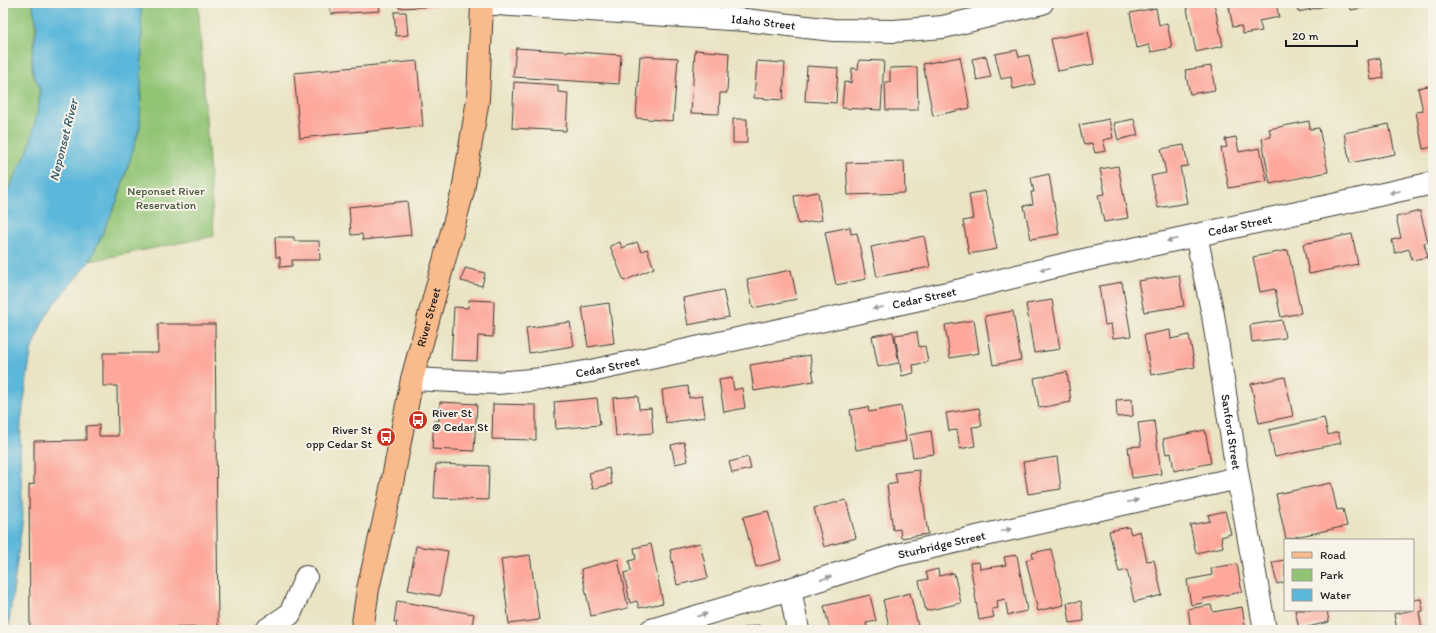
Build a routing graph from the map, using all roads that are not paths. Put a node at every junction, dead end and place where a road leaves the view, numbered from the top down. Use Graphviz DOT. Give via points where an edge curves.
graph roads {
  1 [pos="482,3"];
  2 [pos="1042,3"];
  3 [pos="1433,183"];
  4 [pos="1196,235"];
  5 [pos="412,378"];
  6 [pos="1238,478"];
  7 [pos="306,577"];
  8 [pos="790,589"];
  9 [pos="266,630"];
  10 [pos="362,630"];
  11 [pos="651,630"];
  12 [pos="798,630"];
  13 [pos="1265,630"];
  1 -- 2 [label="street, Idaho Street" via="745,20 833,30 894,31 943,27"];
  1 -- 5 [label="main road, River Street" via="478,99 462,191"];
  3 -- 4 [label="street, Cedar Street, one-way"];
  4 -- 5 [label="street, Cedar Street, one-way" via="591,371 497,383"];
  4 -- 6 [label="street, Sanford Street" via="1213,315"];
  5 -- 10 [label="main road, River Street" via="389,499 368,589"];
  8 -- 6 [label="street, Sturbridge Street, one-way" via="896,555"];
  6 -- 13 [label="street, Sanford Street"];
  7 -- 9 [label="street" via="290,614"];
  11 -- 8 [label="street, Sturbridge Street, one-way"];
  8 -- 12 [label="street"];
}
